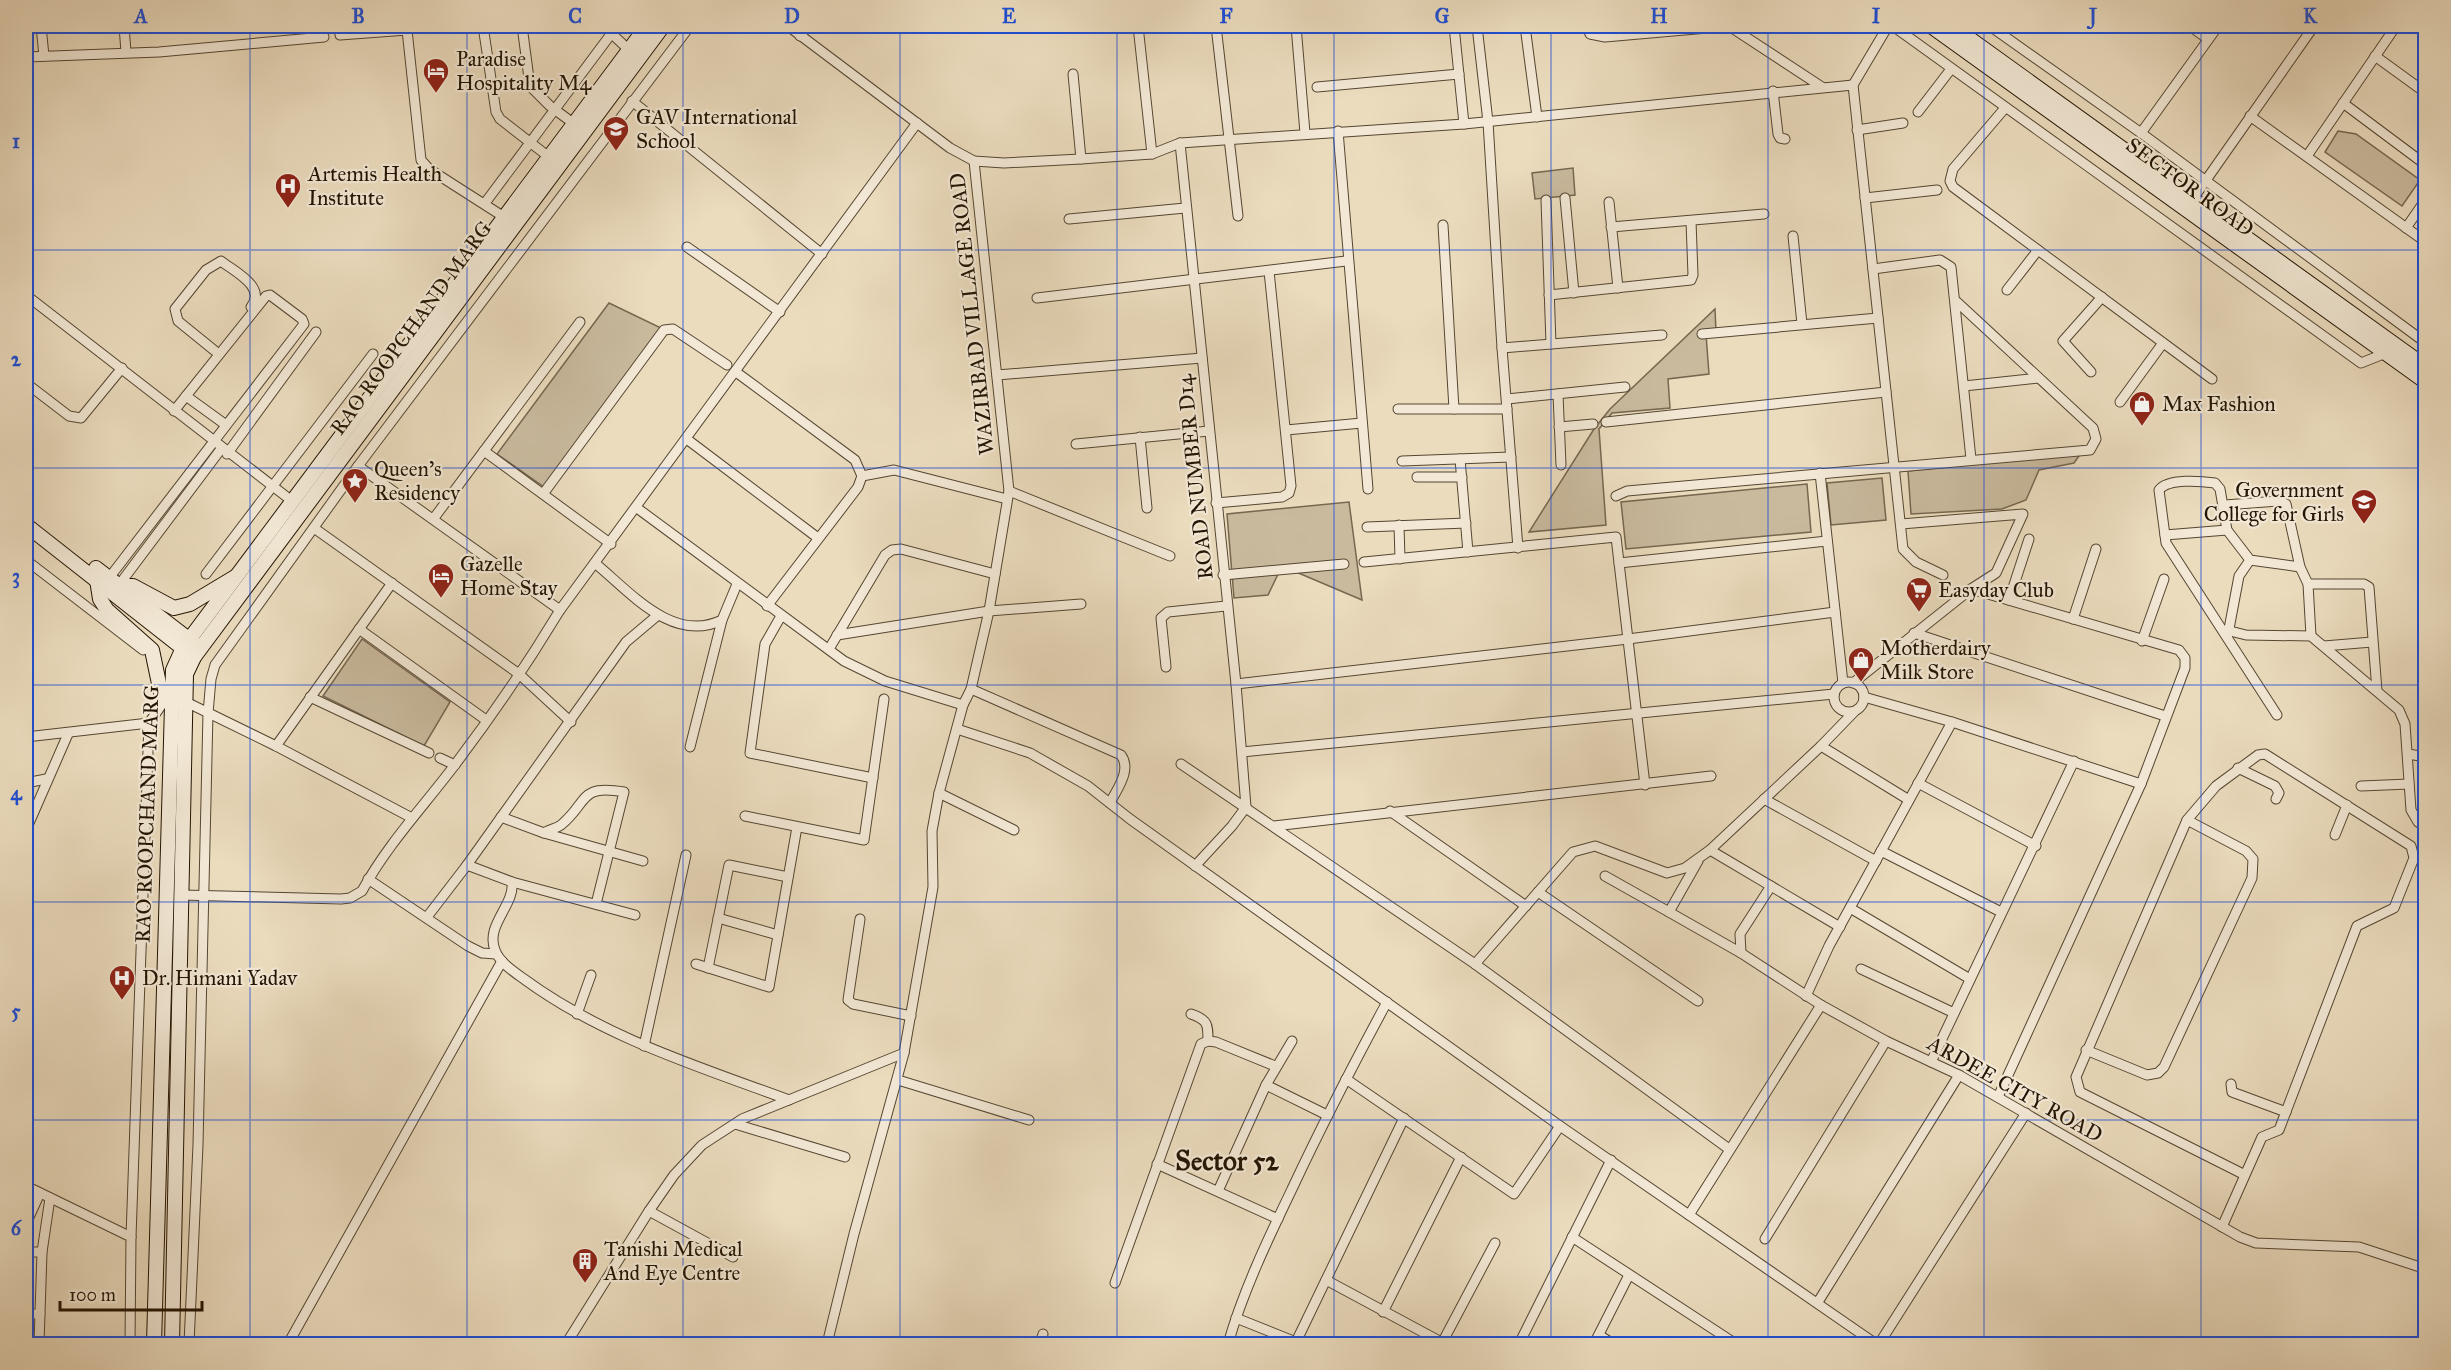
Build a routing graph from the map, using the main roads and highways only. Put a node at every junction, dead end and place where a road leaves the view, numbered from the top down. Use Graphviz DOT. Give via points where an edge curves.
graph roads {
  1 [pos="647,26"];
  2 [pos="663,26"];
  3 [pos="1931,26"];
  4 [pos="1952,26"];
  5 [pos="579,127"];
  6 [pos="2189,204"];
  7 [pos="2426,366"];
  8 [pos="2426,382"];
  9 [pos="346,440"];
  10 [pos="26,513"];
  11 [pos="26,525"];
  12 [pos="238,575"];
  13 [pos="108,581"];
  14 [pos="192,648"];
  15 [pos="167,701"];
  16 [pos="186,702"];
  17 [pos="154,1344"];
  18 [pos="172,1344"];
  1 -- 5 [label="main road, RAO ROOPCHAND MARG"];
  2 -- 5 [label="main road, RAO ROOPCHAND MARG"];
  3 -- 6 [label="main road, SECTOR ROAD"];
  4 -- 6 [label="main road, SECTOR ROAD"];
  5 -- 9 [label="main road, RAO ROOPCHAND MARG"];
  5 -- 9 [label="main road, RAO ROOPCHAND MARG" via="549,157 504,217"];
  6 -- 7 [label="main road, SECTOR ROAD"];
  6 -- 8 [label="main road, SECTOR ROAD"];
  9 -- 12 [label="main road, RAO ROOPCHAND MARG" via="292,501"];
  9 -- 14 [label="main road, RAO ROOPCHAND MARG"];
  10 -- 13 [label="main road"];
  11 -- 13 [label="main road"];
  12 -- 13 [label="main road" via="190,604 174,608 133,586"];
  12 -- 14 [label="main road, RAO ROOPCHAND MARG"];
  13 -- 14 [label="main road"];
  13 -- 14 [label="main road"];
  13 -- 15 [label="main road" via="99,608 148,645 156,661 161,694"];
  14 -- 15 [label="main road, RAO ROOPCHAND MARG" via="173,670"];
  14 -- 16 [label="main road, RAO ROOPCHAND MARG" via="186,674"];
  15 -- 16 [label="main road"];
  15 -- 17 [label="main road, RAO ROOPCHAND MARG"];
  16 -- 18 [label="main road, RAO ROOPCHAND MARG"];
}
